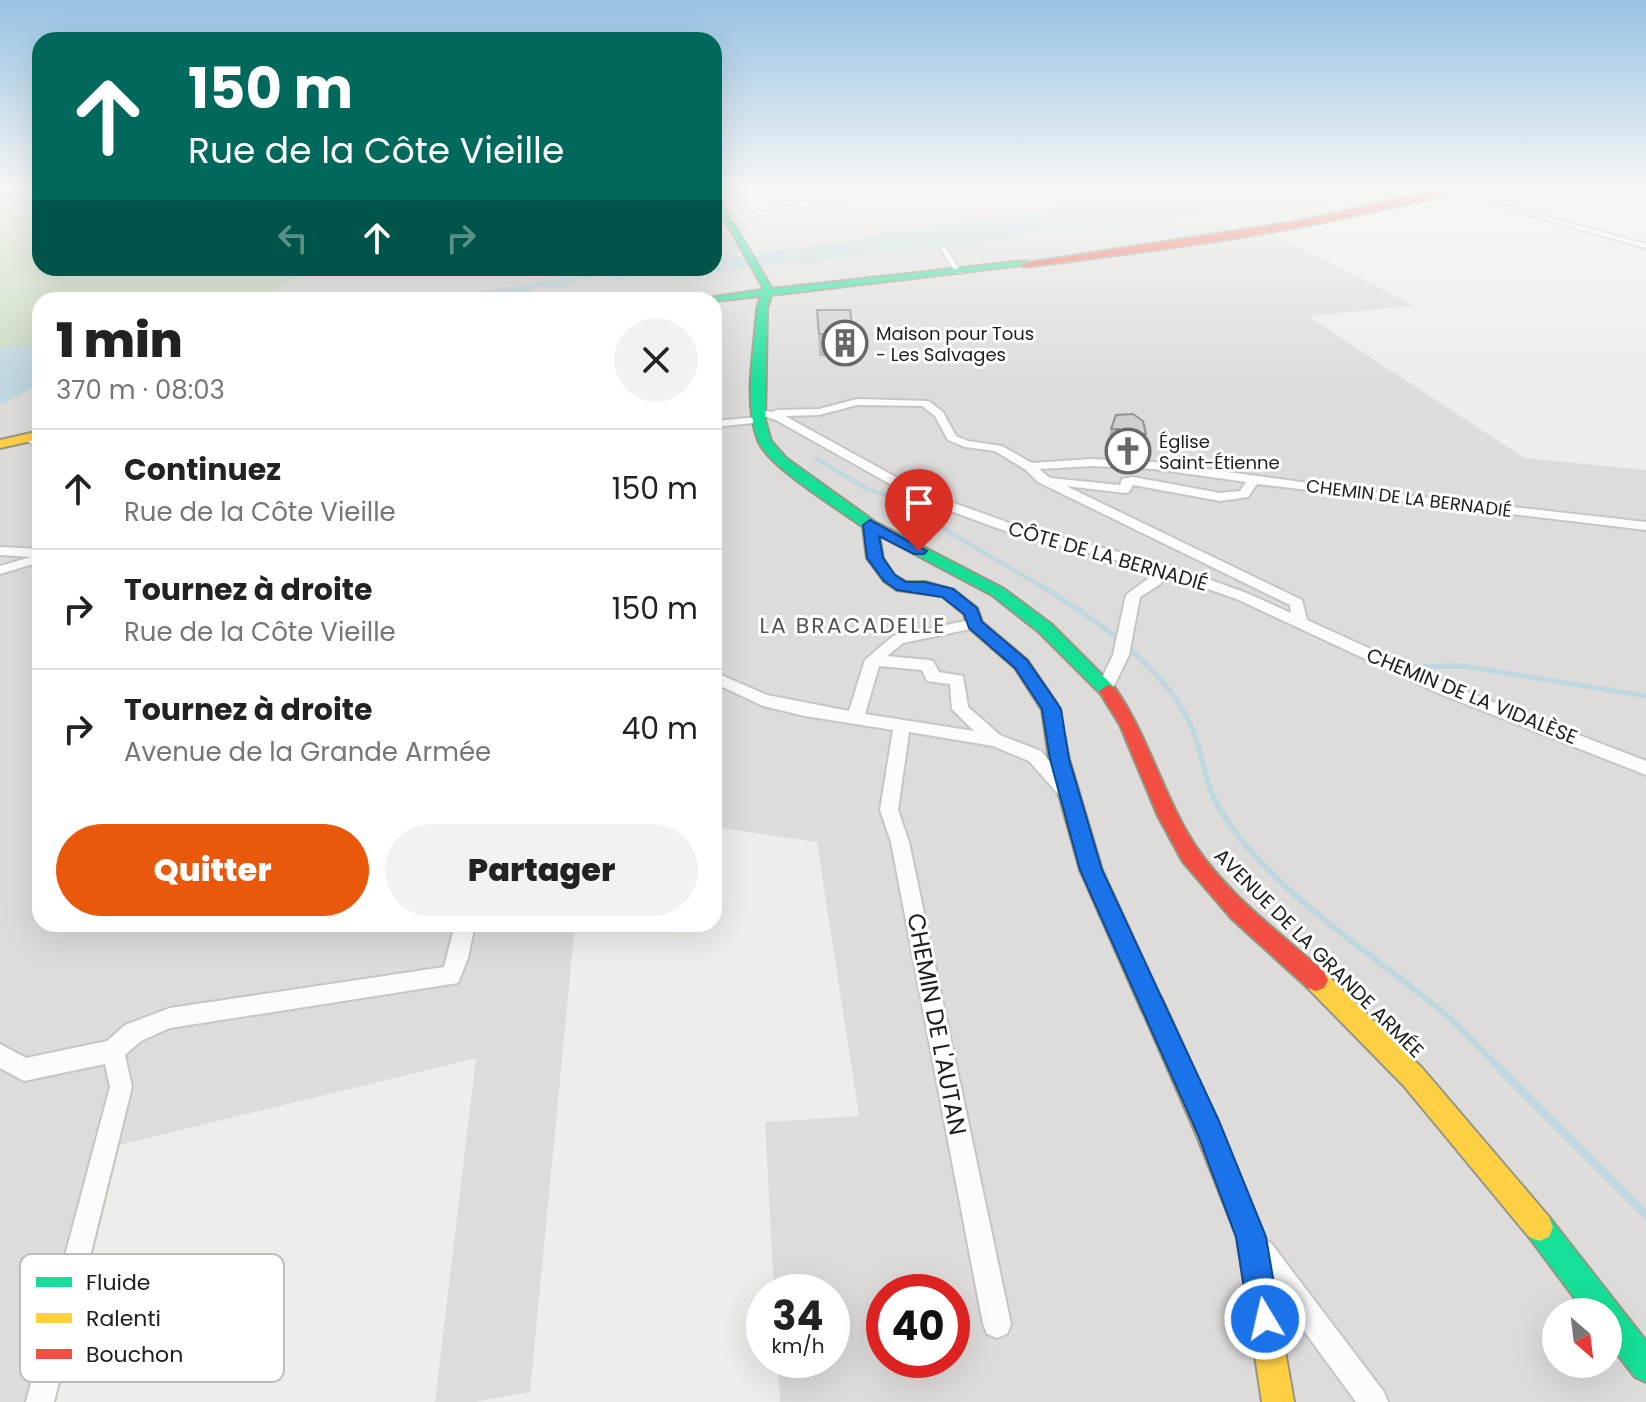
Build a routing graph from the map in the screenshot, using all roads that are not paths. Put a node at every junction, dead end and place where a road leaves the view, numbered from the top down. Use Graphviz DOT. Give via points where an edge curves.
graph roads {
  1 [pos="747,253"];
  2 [pos="946,253"];
  3 [pos="1094,253"];
  4 [pos="959,271"];
  5 [pos="763,284"];
  6 [pos="722,294"];
  7 [pos="765,415"];
  8 [pos="722,423"];
  9 [pos="32,440"];
  10 [pos="0,444"];
  11 [pos="1136,464"];
  12 [pos="1030,467"];
  13 [pos="1255,478"];
  14 [pos="1042,479"];
  15 [pos="1133,481"];
  16 [pos="870,525"];
  17 [pos="1646,526"];
  18 [pos="0,551"];
  19 [pos="32,554"];
  20 [pos="32,558"];
  21 [pos="1167,569"];
  22 [pos="0,570"];
  23 [pos="1300,622"];
  24 [pos="975,624"];
  25 [pos="873,660"];
  26 [pos="722,681"];
  27 [pos="1105,688"];
  28 [pos="855,718"];
  29 [pos="902,725"];
  30 [pos="995,740"];
  31 [pos="1646,768"];
  32 [pos="1070,796"];
  33 [pos="463,932"];
  34 [pos="113,1051"];
  35 [pos="0,1055"];
  36 [pos="1251,1237"];
  37 [pos="78,1254"];
  38 [pos="1594,1298"];
  39 [pos="997,1324"];
  40 [pos="1622,1335"];
  41 [pos="1646,1366"];
  42 [pos="45,1382"];
  43 [pos="40,1402"];
  44 [pos="1278,1402"];
  45 [pos="1374,1402"];
  1 -- 5 [label="main road"];
  2 -- 4 [label="street"];
  3 -- 4 [label="main road"];
  4 -- 5 [label="main road"];
  5 -- 6 [label="main road"];
  5 -- 7 [label="main road, AVENUE DE LA GRANDE ARMÉE"];
  7 -- 8 [label="street"];
  7 -- 12 [label="street, CÔTE DE LA BERNADIÉ" via="819,412 857,402 925,403 939,414 952,438 998,448"];
  7 -- 16 [label="main road, AVENUE DE LA GRANDE ARMÉE" via="765,442 781,461"];
  7 -- 21 [label="street, CÔTE DE LA BERNADIÉ" via="779,417 919,495 1013,529"];
  9 -- 10 [label="main road"];
  11 -- 12 [label="street, CHEMIN DE LA BERNADIÉ" via="1062,461"];
  11 -- 13 [label="street, CHEMIN DE LA BERNADIÉ"];
  11 -- 15 [label="street"];
  12 -- 14 [label="street, CÔTE DE LA BERNADIÉ"];
  13 -- 15 [label="street" via="1244,494 1220,497"];
  13 -- 17 [label="street, CHEMIN DE LA BERNADIÉ"];
  14 -- 15 [label="street" via="1125,489 1126,482"];
  14 -- 23 [label="street, CÔTE DE LA BERNADIÉ" via="1297,603"];
  16 -- 24 [label="main road" via="875,558 889,578 903,587 948,593 971,612"];
  16 -- 27 [label="main road, AVENUE DE LA GRANDE ARMÉE" via="998,592 1045,628"];
  18 -- 19 [label="street"];
  20 -- 22 [label="street"];
  21 -- 23 [label="street, CÔTE DE LA BERNADIÉ"];
  21 -- 27 [label="street" via="1133,595 1121,655"];
  23 -- 31 [label="street, CHEMIN DE LA VIDALÈSE" via="1446,690"];
  24 -- 25 [label="street" via="898,639"];
  24 -- 32 [label="main road" via="1021,664 1051,709"];
  25 -- 28 [label="street"];
  25 -- 30 [label="street" via="928,665 933,677 957,680 960,709"];
  26 -- 28 [label="street" via="763,700"];
  27 -- 38 [label="main road, AVENUE DE LA GRANDE ARMÉE" via="1128,718 1177,833 1205,877 1413,1077 1510,1189"];
  28 -- 29 [label="street"];
  29 -- 30 [label="street"];
  29 -- 39 [label="street, CHEMIN DE L'AUTAN" via="889,810 900,842"];
  30 -- 32 [label="street" via="1035,756"];
  32 -- 36 [label="main road" via="1091,870"];
  33 -- 34 [label="street" via="451,976 170,1018 133,1033"];
  34 -- 35 [label="street" via="24,1070"];
  34 -- 37 [label="street" via="121,1087"];
  36 -- 44 [label="main road"];
  36 -- 45 [label="street"];
  40 -- 41 [label="main road, AVENUE DE LA GRANDE ARMÉE"];
  42 -- 43 [label="street"];
}
